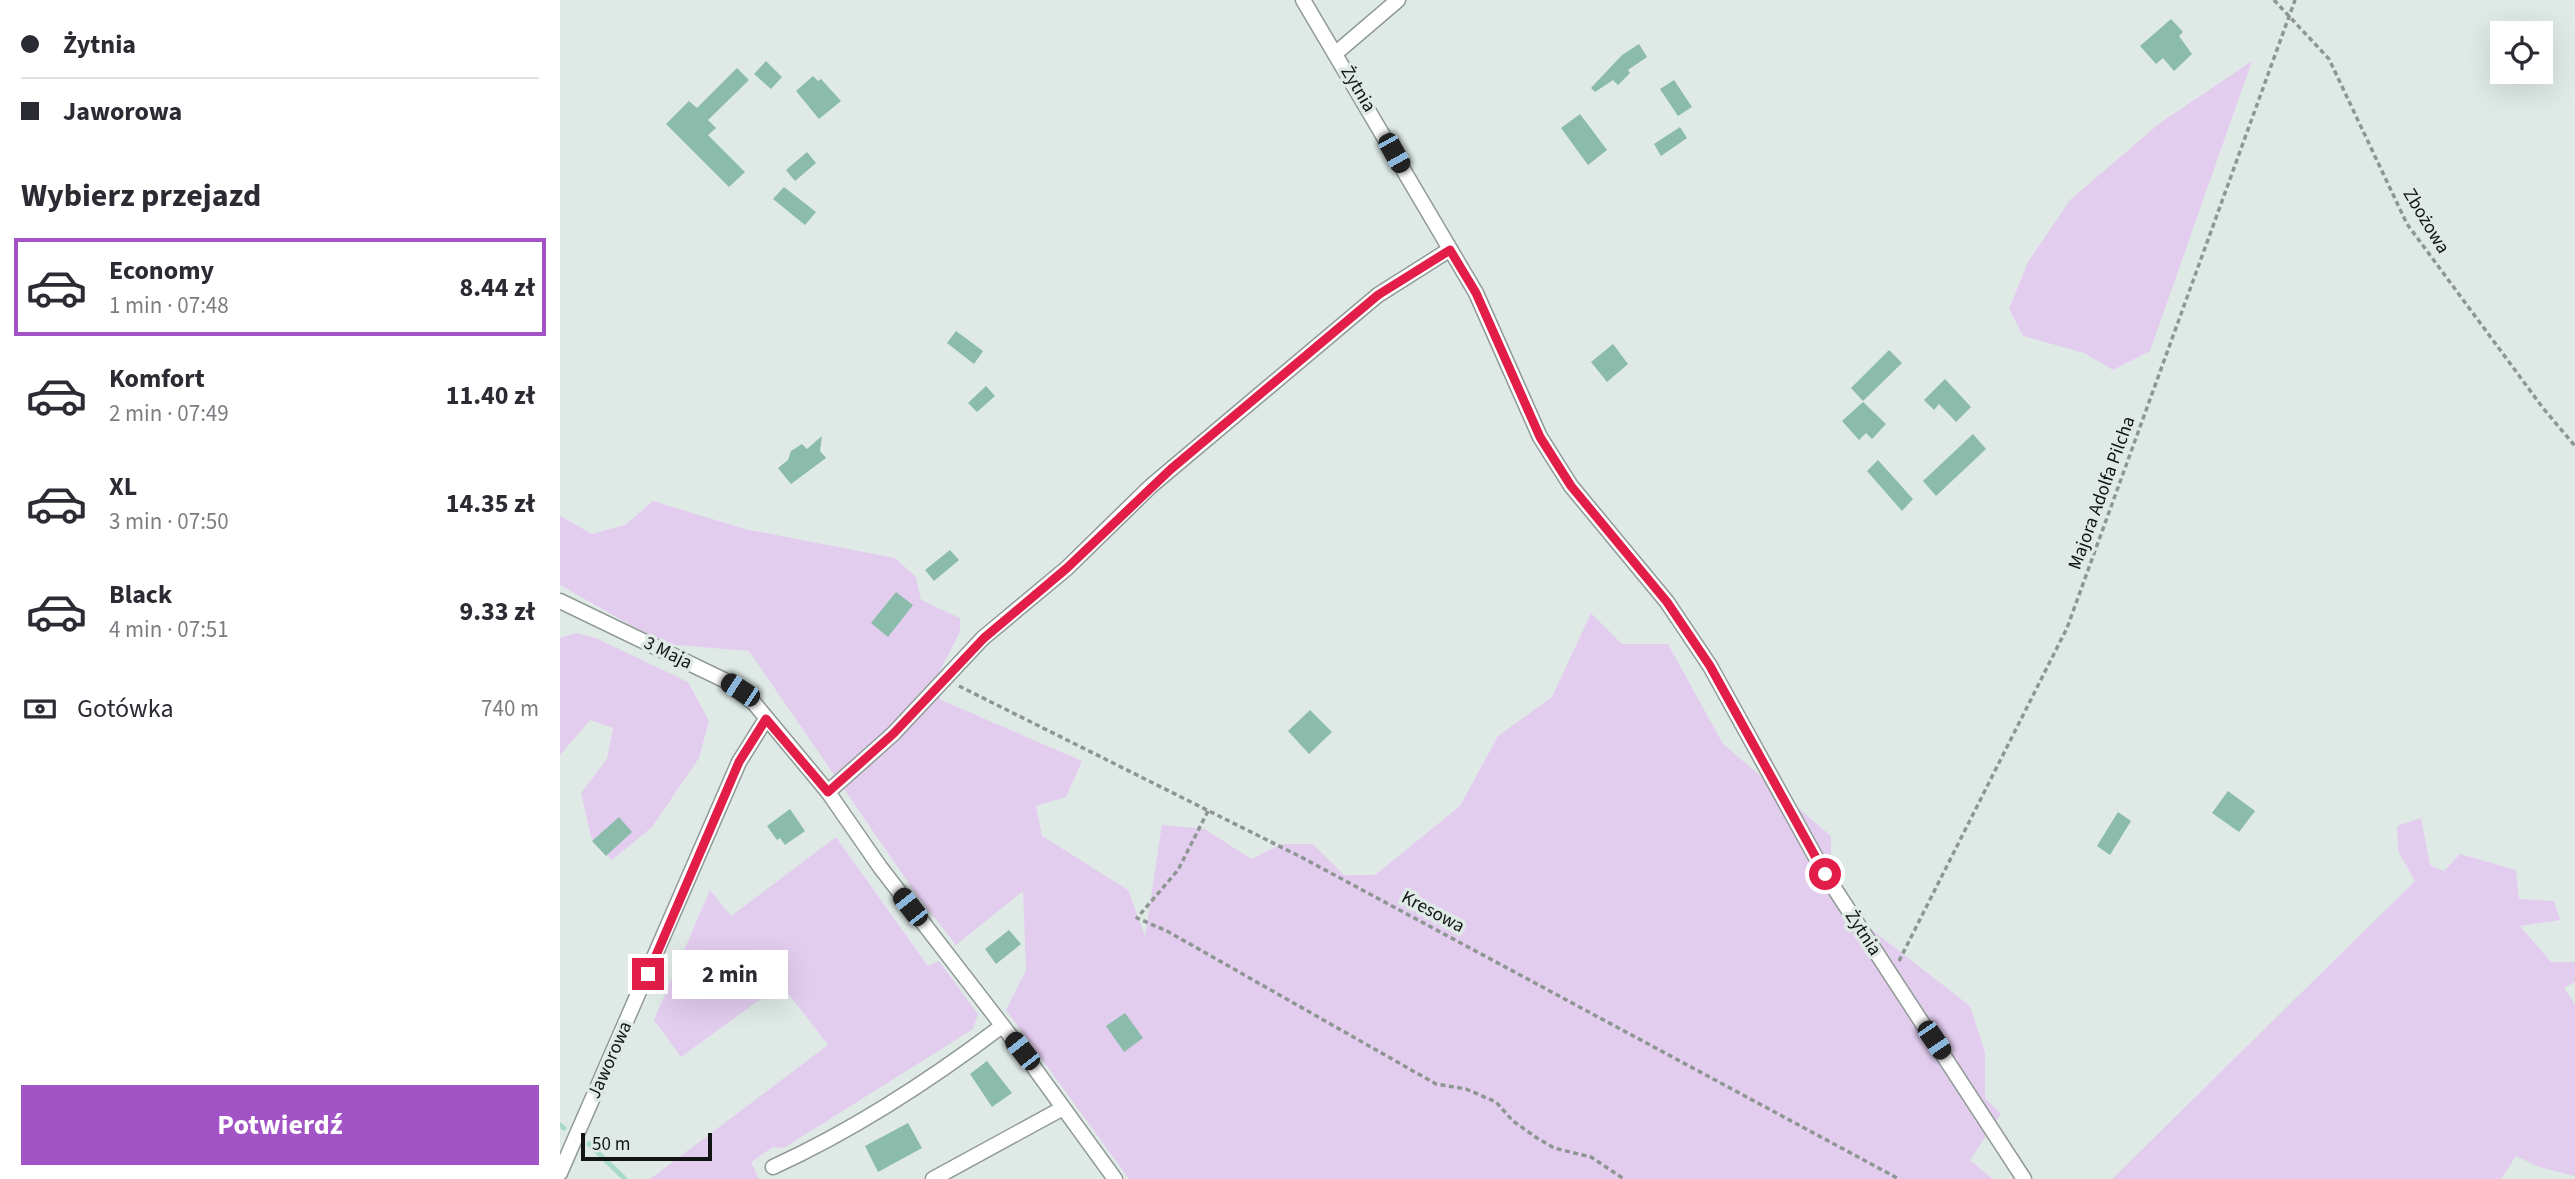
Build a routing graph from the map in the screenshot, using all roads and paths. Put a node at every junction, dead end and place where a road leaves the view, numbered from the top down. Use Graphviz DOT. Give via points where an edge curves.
graph roads {
  1 [pos="1303,0"];
  2 [pos="1398,0"];
  3 [pos="2274,0"];
  4 [pos="2295,0"];
  5 [pos="2291,16"];
  6 [pos="1336,53"];
  7 [pos="1450,250"];
  8 [pos="2575,446"];
  9 [pos="560,601"];
  10 [pos="948,679"];
  11 [pos="766,719"];
  12 [pos="828,792"];
  13 [pos="1208,811"];
  14 [pos="1891,976"];
  15 [pos="1002,1026"];
  16 [pos="1063,1108"];
  17 [pos="773,1167"];
  18 [pos="560,1173"];
  19 [pos="1890,1174"];
  20 [pos="933,1179"];
  21 [pos="1115,1179"];
  22 [pos="1623,1179"];
  23 [pos="1887,1179"];
  24 [pos="1899,1179"];
  25 [pos="2024,1179"];
  1 -- 6 [label="street, Żytnia"];
  2 -- 6 [label="street"];
  3 -- 5 [label="path, Zbożowa"];
  4 -- 5 [label="path, Majora Adolfa Pilcha"];
  5 -- 8 [label="path, Zbożowa" via="2329,59 2407,224"];
  5 -- 14 [label="path, Majora Adolfa Pilcha" via="2067,628"];
  6 -- 7 [label="street, Żytnia"];
  7 -- 10 [label="street" via="1378,295 1250,401 984,638"];
  7 -- 14 [label="street, Żytnia" via="1476,293 1540,437 1571,486 1667,602 1710,666 1825,874"];
  9 -- 11 [label="street, 3 Maja" via="724,680 740,690"];
  10 -- 12 [label="street"];
  10 -- 13 [label="path, Kresowa"];
  11 -- 12 [label="street, 3 Maja"];
  11 -- 18 [label="street, Jaworowa" via="739,762"];
  12 -- 15 [label="street, 3 Maja"];
  13 -- 19 [label="path, Kresowa"];
  13 -- 22 [label="path" via="1178,870 1137,918 1436,1084 1466,1089 1496,1102 1513,1121 1545,1143 1591,1157"];
  14 -- 25 [label="street, Żytnia"];
  15 -- 16 [label="street, 3 Maja"];
  15 -- 17 [label="street" via="950,1065"];
  16 -- 20 [label="street"];
  16 -- 21 [label="street, 3 Maja"];
  19 -- 23 [label="path"];
  19 -- 24 [label="path, Kresowa"];
}
